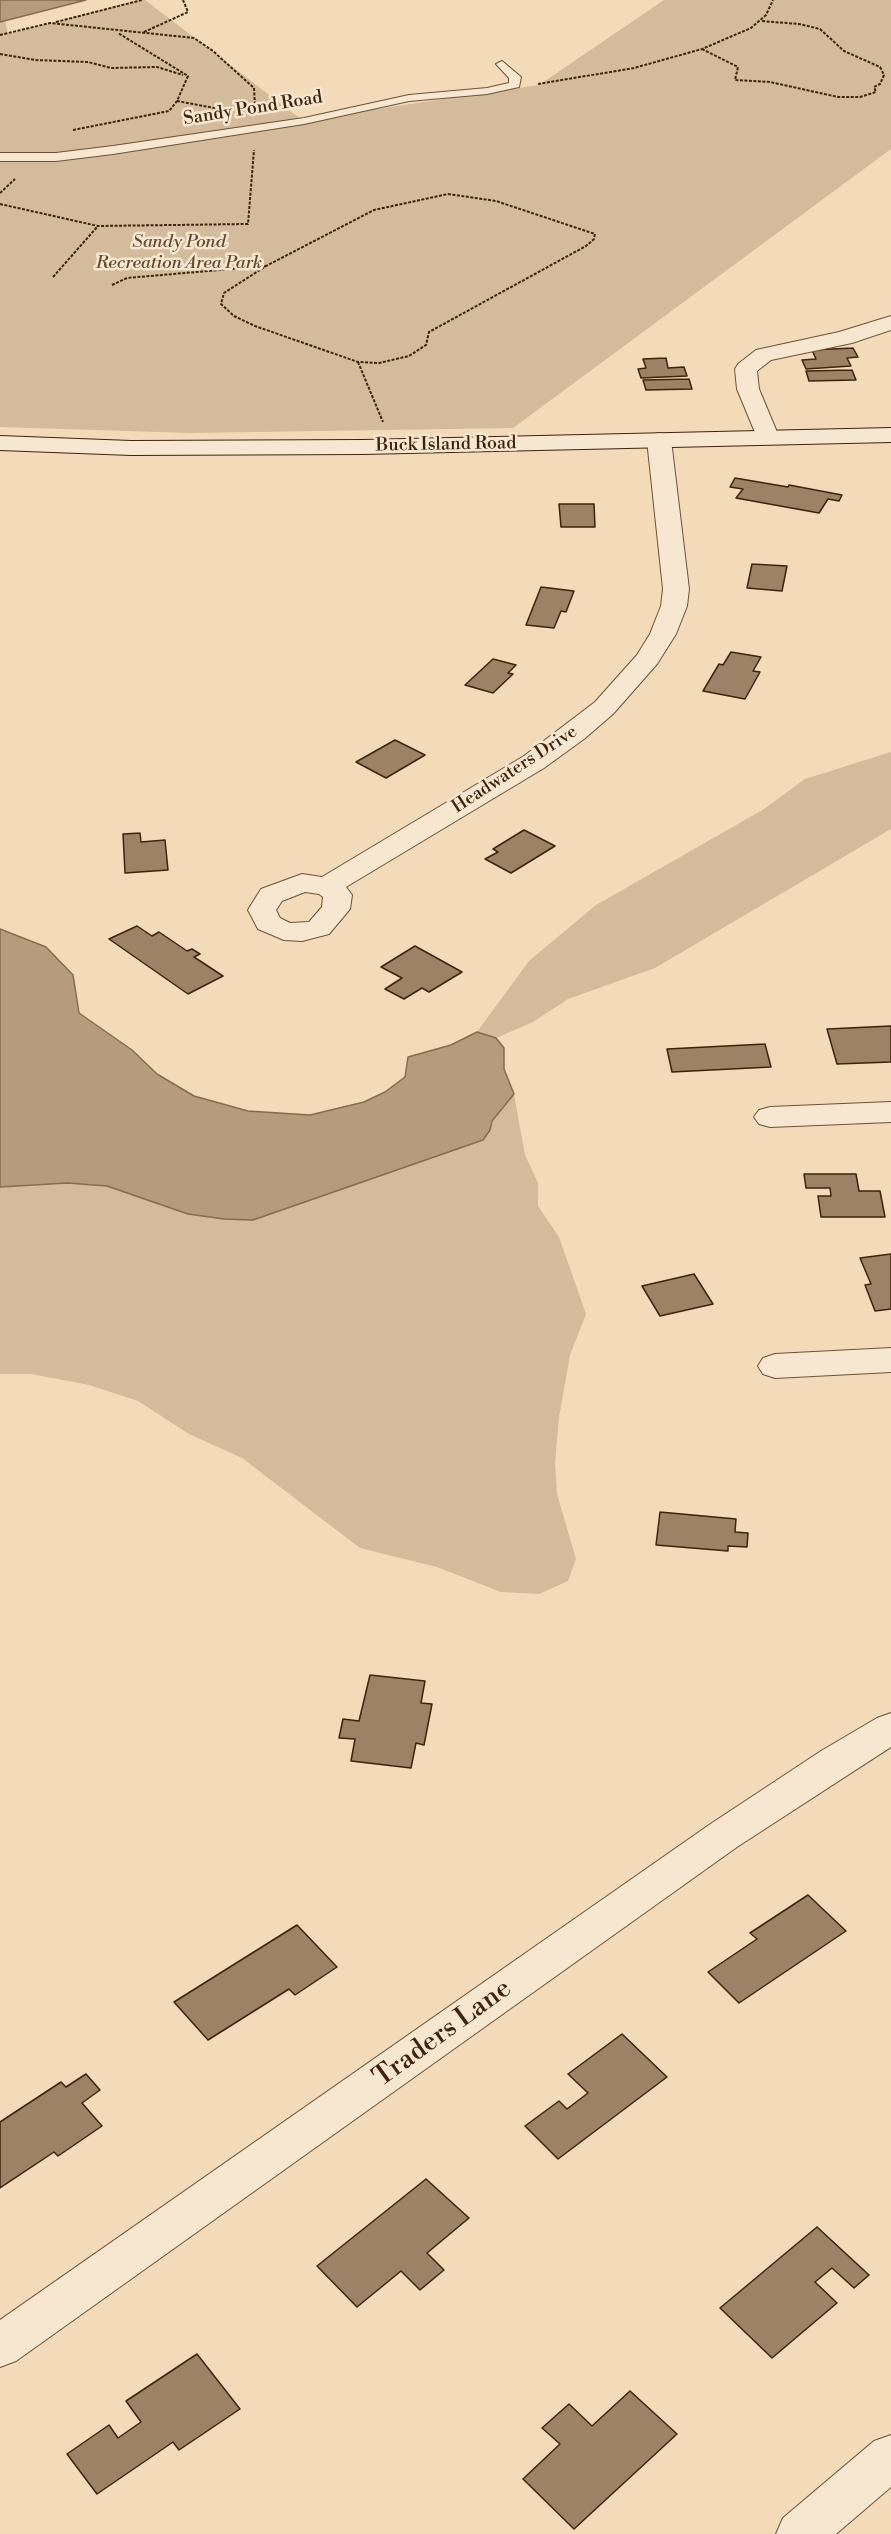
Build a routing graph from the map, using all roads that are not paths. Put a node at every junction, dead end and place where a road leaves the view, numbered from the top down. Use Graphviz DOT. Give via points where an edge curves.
graph roads {
  1 [pos="502,64"];
  2 [pos="0,157"];
  3 [pos="891,323"];
  4 [pos="891,435"];
  5 [pos="767,437"];
  6 [pos="659,440"];
  7 [pos="0,443"];
  8 [pos="327,886"];
  9 [pos="891,1113"];
  10 [pos="771,1117"];
  11 [pos="891,1360"];
  12 [pos="775,1366"];
  13 [pos="891,1728"];
  14 [pos="0,2346"];
  15 [pos="891,2457"];
  16 [pos="800,2534"];
  1 -- 2 [label="lane, Sandy Pond Road" via="515,77 511,87 409,98 256,129 56,157"];
  3 -- 5 [label="street" via="844,338 764,355 746,369 748,389"];
  4 -- 5 [label="street, Buck Island Road"];
  5 -- 6 [label="street, Buck Island Road"];
  6 -- 7 [label="street, Buck Island Road" via="392,447 131,448"];
  6 -- 8 [label="street, Headwaters Drive" via="676,589 663,634 648,659 611,702 567,739"];
  9 -- 10 [label="street"];
  11 -- 12 [label="street"];
  13 -- 14 [label="street, Traders Lane" via="723,1836"];
  15 -- 16 [label="street"];
}
